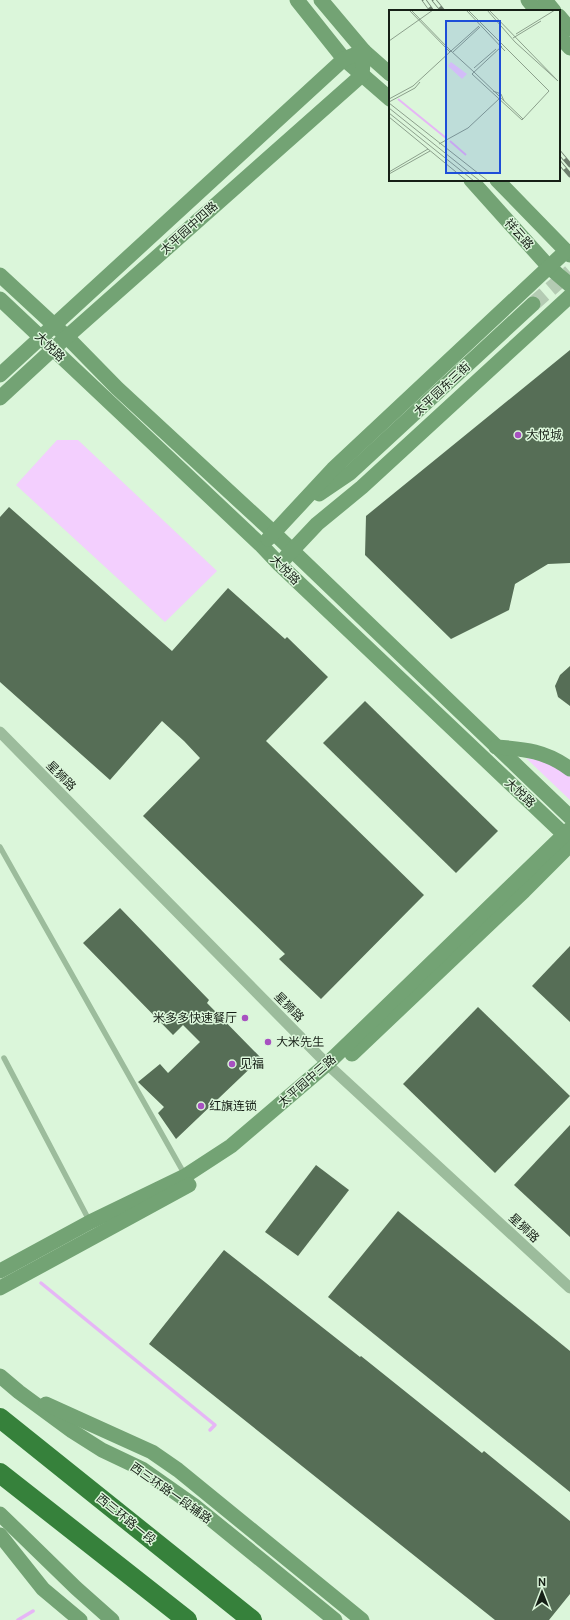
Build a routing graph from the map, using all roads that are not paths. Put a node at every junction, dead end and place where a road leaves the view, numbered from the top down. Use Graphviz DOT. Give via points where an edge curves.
graph roads {
  1 [pos="296,0"];
  2 [pos="320,0"];
  3 [pos="528,0"];
  4 [pos="545,0"];
  5 [pos="536,10"];
  6 [pos="553,10"];
  7 [pos="560,17"];
  8 [pos="570,29"];
  9 [pos="560,37"];
  10 [pos="570,48"];
  11 [pos="364,51"];
  12 [pos="344,59"];
  13 [pos="389,73"];
  14 [pos="362,75"];
  15 [pos="389,98"];
  16 [pos="472,181"];
  17 [pos="498,181"];
  18 [pos="568,253"];
  19 [pos="549,267"];
  20 [pos="0,275"];
  21 [pos="570,285"];
  22 [pos="525,290"];
  23 [pos="570,296"];
  24 [pos="0,299"];
  25 [pos="533,304"];
  26 [pos="548,317"];
  27 [pos="54,326"];
  28 [pos="67,337"];
  29 [pos="41,338"];
  30 [pos="52,350"];
  31 [pos="0,375"];
  32 [pos="0,398"];
  33 [pos="350,473"];
  34 [pos="300,506"];
  35 [pos="317,524"];
  36 [pos="274,533"];
  37 [pos="262,546"];
  38 [pos="291,551"];
  39 [pos="279,564"];
  40 [pos="0,732"];
  41 [pos="496,747"];
  42 [pos="570,769"];
  43 [pos="570,817"];
  44 [pos="569,838"];
  45 [pos="0,847"];
  46 [pos="4,1058"];
  47 [pos="331,1068"];
  48 [pos="185,1176"];
  49 [pos="90,1222"];
  50 [pos="0,1271"];
  51 [pos="0,1288"];
  52 [pos="570,1288"];
  53 [pos="0,1376"];
  54 [pos="19,1392"];
  55 [pos="0,1418"];
  56 [pos="0,1472"];
  57 [pos="0,1514"];
  58 [pos="0,1534"];
  59 [pos="334,1619"];
  60 [pos="80,1620"];
  61 [pos="112,1620"];
  62 [pos="187,1620"];
  63 [pos="252,1620"];
  64 [pos="362,1620"];
  1 -- 12 [label="street"];
  2 -- 11 [label="street"];
  3 -- 5 [label="street"];
  4 -- 6 [label="street"];
  7 -- 8 [label="street"];
  9 -- 10 [label="street"];
  11 -- 12 [label="street"];
  11 -- 13 [label="street"];
  11 -- 14 [label="street"];
  12 -- 14 [label="street"];
  12 -- 27 [label="street"];
  14 -- 15 [label="street"];
  14 -- 28 [label="street, 太平园中四路"];
  16 -- 19 [label="street, 祥云路"];
  17 -- 18 [label="street, 祥云路"];
  18 -- 19 [label="street"];
  19 -- 21 [label="street, 祥云路"];
  19 -- 22 [label="street"];
  20 -- 27 [label="street"];
  22 -- 26 [label="street" via="533,292 544,306"];
  22 -- 34 [label="street" via="334,469"];
  23 -- 26 [label="street"];
  24 -- 29 [label="street, 大悦路"];
  25 -- 33 [label="street, 太平园东三街"];
  26 -- 35 [label="street" via="362,487"];
  27 -- 28 [label="street"];
  27 -- 29 [label="street"];
  28 -- 30 [label="street, 太平园中四路"];
  28 -- 36 [label="street" via="117,388"];
  29 -- 30 [label="street, 大悦路"];
  29 -- 31 [label="street"];
  30 -- 32 [label="street, 太平园中四路"];
  30 -- 37 [label="street, 大悦路"];
  33 -- 34 [label="street"];
  33 -- 35 [label="street"];
  34 -- 36 [label="street"];
  35 -- 38 [label="street"];
  36 -- 37 [label="street"];
  36 -- 38 [label="street"];
  37 -- 39 [label="street, 大悦路"];
  38 -- 39 [label="street"];
  38 -- 41 [label="street"];
  39 -- 44 [label="street, 大悦路"];
  40 -- 47 [label="street, 星狮路"];
  41 -- 42 [label="street" via="526,749 556,759"];
  41 -- 43 [label="street"];
  44 -- 47 [label="street, 太平园中三路"];
  45 -- 48 [label="lane"];
  46 -- 49 [label="lane"];
  47 -- 48 [label="street, 太平园中三路" via="231,1146"];
  47 -- 51 [label="street, 太平园中三路" via="234,1156 197,1180"];
  47 -- 52 [label="street, 星狮路"];
  48 -- 49 [label="street, 太平园中三路"];
  49 -- 50 [label="street, 太平园中三路"];
  53 -- 54 [label="street, 西三环路一段辅路"];
  54 -- 59 [label="street, 西三环路一段辅路" via="102,1450 142,1469 196,1508"];
  54 -- 64 [label="street" via="152,1452 178,1470"];
  55 -- 63 [label="highway, 西三环路一段"];
  56 -- 62 [label="highway"];
  57 -- 61 [label="street"];
  58 -- 60 [label="street" via="43,1589"];
}
